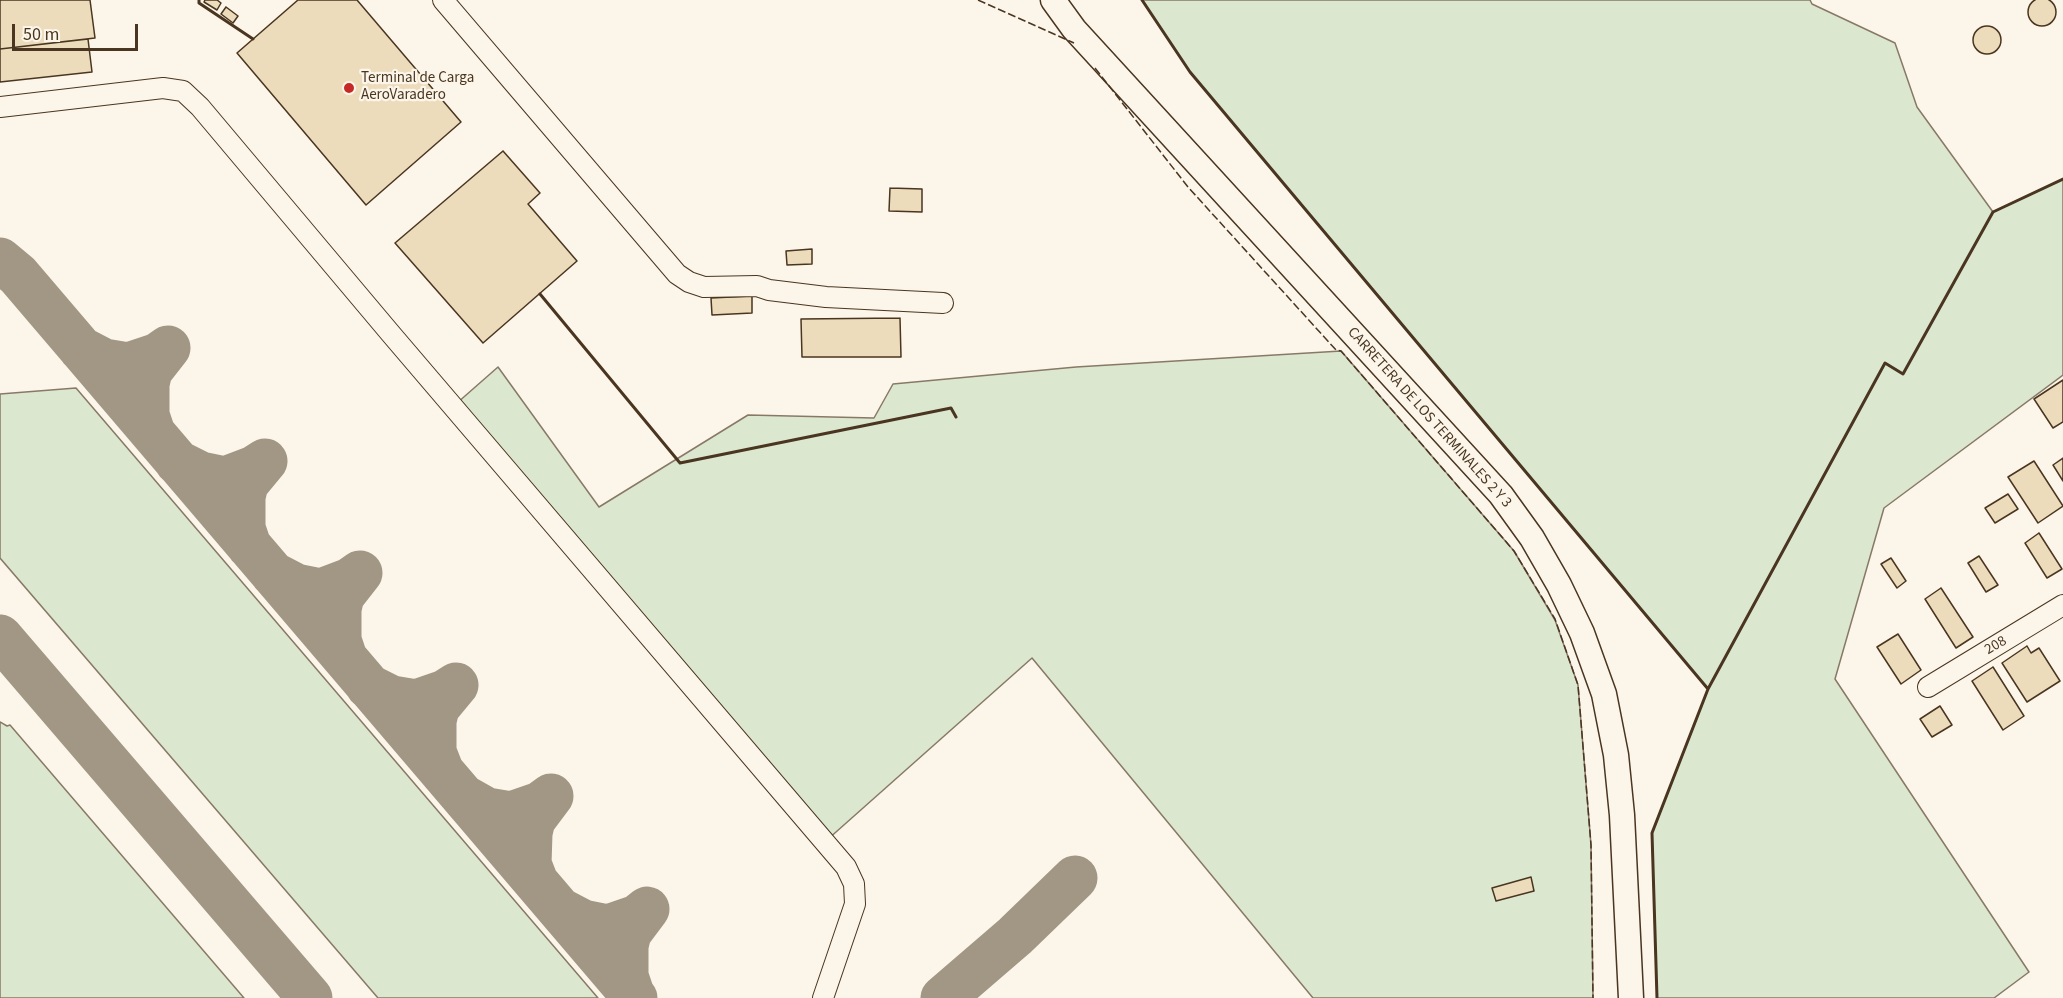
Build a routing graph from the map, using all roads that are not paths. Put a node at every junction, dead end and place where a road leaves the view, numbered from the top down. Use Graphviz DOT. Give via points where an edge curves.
graph roads {
  1 [pos="442,0"];
  2 [pos="1042,0"];
  3 [pos="1053,0"];
  4 [pos="1074,28"];
  5 [pos="0,107"];
  6 [pos="943,303"];
  7 [pos="2063,605"];
  8 [pos="1928,687"];
  9 [pos="823,998"];
  10 [pos="1631,998"];
  1 -- 6 [label="street" via="676,274 689,282 704,287 757,286 826,297"];
  2 -- 4 [label="main road, CARRETERA DE LOS TERMINALES 2 Y 3"];
  3 -- 4 [label="main road, CARRETERA DE LOS TERMINALES 2 Y 3"];
  4 -- 10 [label="main road, CARRETERA DE LOS TERMINALES 2 Y 3" via="1501,495 1559,585 1604,694 1616,755"];
  5 -- 9 [label="street" via="163,88 183,92 200,107 846,867 854,884 855,904"];
  7 -- 8 [label="street, 208"];
}
